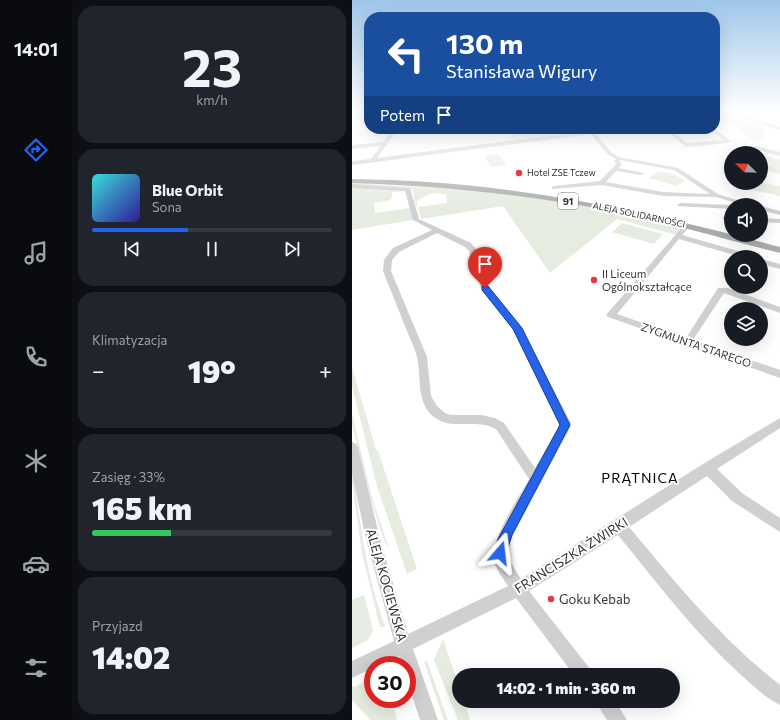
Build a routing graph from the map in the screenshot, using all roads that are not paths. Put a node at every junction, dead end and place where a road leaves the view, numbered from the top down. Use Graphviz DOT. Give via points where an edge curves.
graph roads {
  1 [pos="384,144"];
  2 [pos="378,145"];
  3 [pos="482,145"];
  4 [pos="602,145"];
  5 [pos="352,147"];
  6 [pos="768,151"];
  7 [pos="780,154"];
  8 [pos="372,160"];
  9 [pos="617,161"];
  10 [pos="352,163"];
  11 [pos="614,170"];
  12 [pos="641,174"];
  13 [pos="352,180"];
  14 [pos="602,183"];
  15 [pos="352,186"];
  16 [pos="554,188"];
  17 [pos="716,195"];
  18 [pos="726,198"];
  19 [pos="680,205"];
  20 [pos="724,207"];
  21 [pos="768,210"];
  22 [pos="780,213"];
  23 [pos="768,220"];
  24 [pos="780,221"];
  25 [pos="687,225"];
  26 [pos="438,230"];
  27 [pos="724,230"];
  28 [pos="678,236"];
  29 [pos="767,242"];
  30 [pos="780,246"];
  31 [pos="725,250"];
  32 [pos="780,250"];
  33 [pos="768,263"];
  34 [pos="780,267"];
  35 [pos="780,310"];
  36 [pos="687,343"];
  37 [pos="780,374"];
  38 [pos="780,422"];
  39 [pos="352,447"];
  40 [pos="707,468"];
  41 [pos="537,478"];
  42 [pos="619,526"];
  43 [pos="780,526"];
  44 [pos="519,589"];
  45 [pos="403,645"];
  46 [pos="579,668"];
  47 [pos="352,670"];
  48 [pos="780,696"];
  49 [pos="609,708"];
  50 [pos="429,720"];
  51 [pos="618,720"];
  1 -- 8 [label="street"];
  2 -- 5 [label="street"];
  3 -- 8 [label="street"];
  4 -- 17 [label="street" via="617,158 676,168"];
  6 -- 7 [label="street"];
  8 -- 10 [label="street"];
  9 -- 11 [label="street" via="619,164"];
  11 -- 12 [label="street"];
  11 -- 14 [label="street"];
  13 -- 25 [label="main road, ALEJA SOLIDARNOŚCI / 91" via="515,193 605,207"];
  13 -- 27 [label="main road, ALEJA SOLIDARNOŚCI / 91" via="476,185 566,196"];
  14 -- 16 [label="street"];
  14 -- 17 [label="street" via="664,194"];
  15 -- 26 [label="street" via="408,189 416,220"];
  17 -- 18 [label="street"];
  19 -- 20 [label="street"];
  21 -- 22 [label="street"];
  23 -- 24 [label="street"];
  25 -- 28 [label="street"];
  25 -- 32 [label="main road, ALEJA SOLIDARNOŚCI / 91"];
  26 -- 41 [label="street" via="473,250 485,288 517,328 565,423"];
  26 -- 41 [label="street" via="396,250 388,260 387,271 422,356 426,396 436,413 449,419 488,419 495,422"];
  28 -- 31 [label="street"];
  28 -- 36 [label="street, ZYGMUNTA STAREGO" via="611,315"];
  29 -- 30 [label="main road"];
  33 -- 34 [label="street"];
  35 -- 36 [label="street" via="721,290"];
  36 -- 37 [label="street, ZYGMUNTA STAREGO"];
  38 -- 40 [label="street, FRANCISZKA ŻWIRKI"];
  39 -- 45 [label="street, ALEJA KOCIEWSKA" via="373,539"];
  40 -- 42 [label="street, FRANCISZKA ŻWIRKI"];
  40 -- 43 [label="street" via="737,497"];
  41 -- 44 [label="street" via="501,548 502,563"];
  42 -- 44 [label="street, FRANCISZKA ŻWIRKI"];
  42 -- 48 [label="street" via="716,639"];
  44 -- 45 [label="street, FRANCISZKA ŻWIRKI"];
  44 -- 46 [label="street"];
  45 -- 47 [label="street, FRANCISZKA ŻWIRKI"];
  45 -- 50 [label="street, ALEJA KOCIEWSKA"];
  49 -- 51 [label="street"];
}
